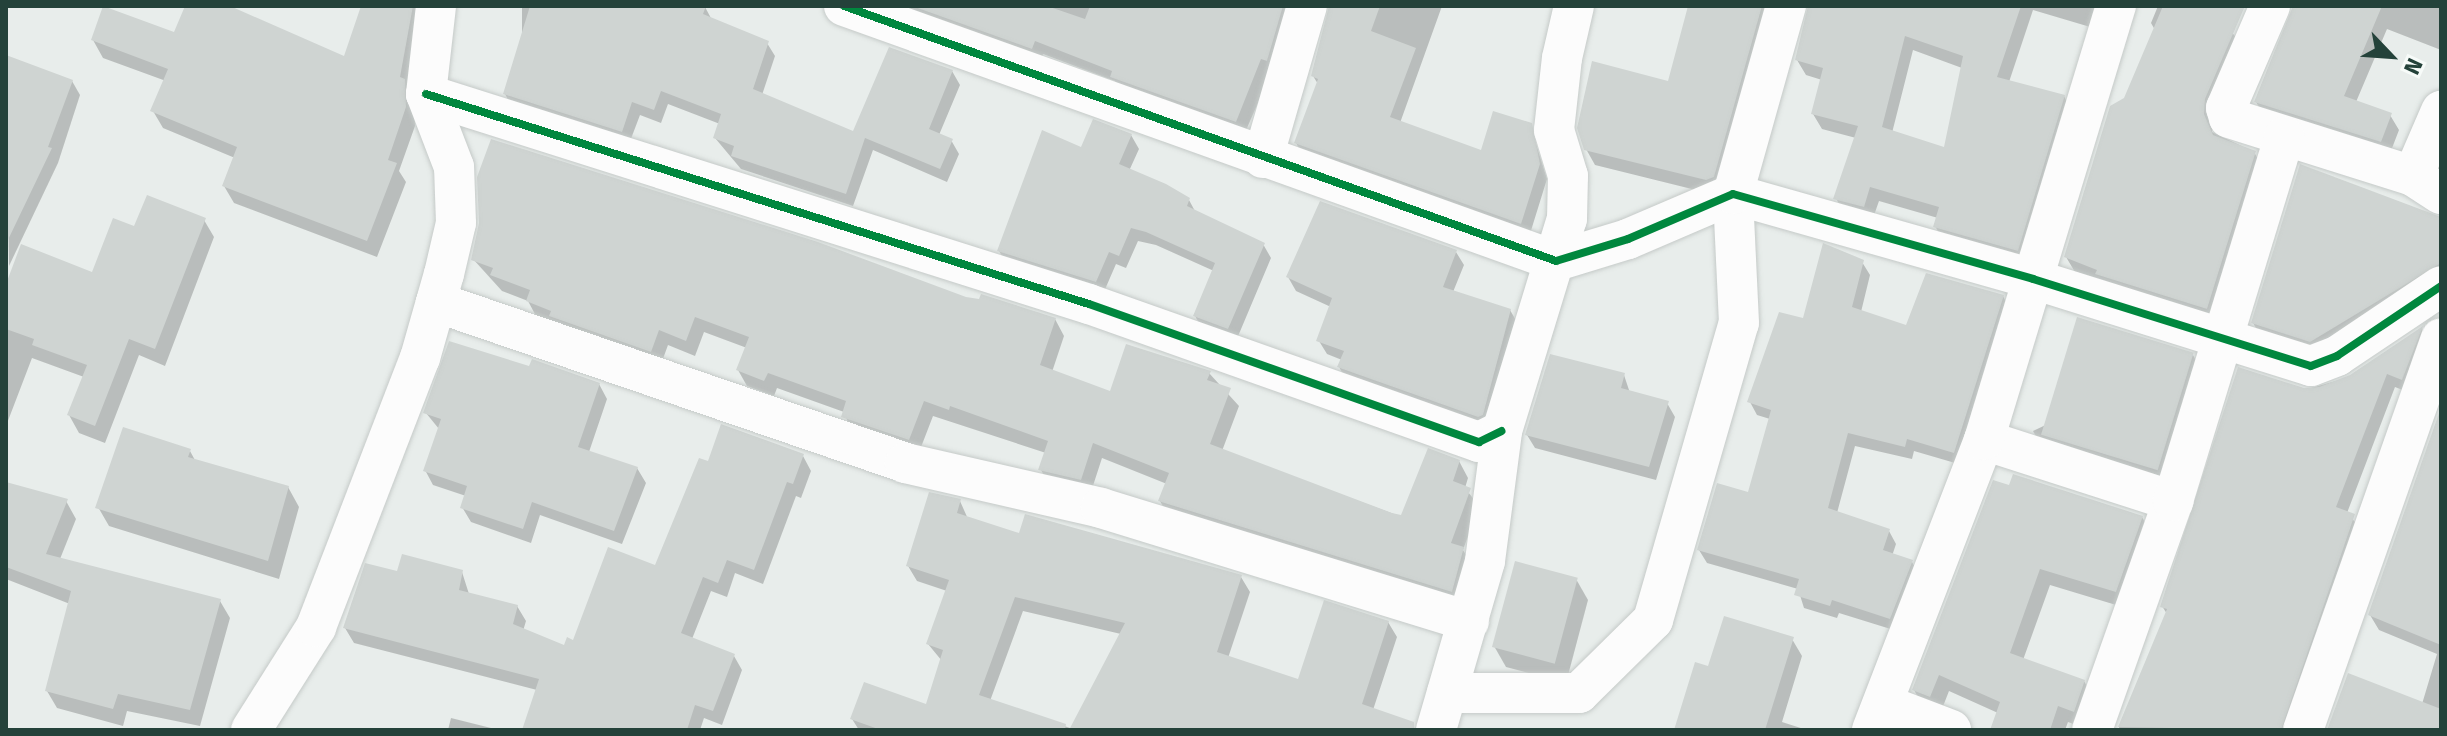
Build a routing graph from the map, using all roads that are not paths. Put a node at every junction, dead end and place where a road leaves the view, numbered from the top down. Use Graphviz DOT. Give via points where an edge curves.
graph roads {
  1 [pos="436,6"];
  2 [pos="844,6"];
  3 [pos="1307,6"];
  4 [pos="1574,6"];
  5 [pos="1786,6"];
  6 [pos="2116,6"];
  7 [pos="2270,6"];
  8 [pos="426,94"];
  9 [pos="2441,111"];
  10 [pos="2284,137"];
  11 [pos="1263,158"];
  12 [pos="2427,185"];
  13 [pos="1733,194"];
  14 [pos="1556,261"];
  15 [pos="2033,279"];
  16 [pos="2441,286"];
  17 [pos="436,302"];
  18 [pos="2222,339"];
  19 [pos="2441,339"];
  20 [pos="1502,431"];
  21 [pos="1984,440"];
  22 [pos="2173,501"];
  23 [pos="1469,621"];
  24 [pos="1442,712"];
  25 [pos="1878,717"];
  26 [pos="251,730"];
  27 [pos="1951,730"];
  28 [pos="2092,730"];
  29 [pos="2303,730"];
  1 -- 8 [label="street"];
  2 -- 11 [label="street"];
  3 -- 11 [label="street"];
  4 -- 14 [label="street" via="1554,130 1570,195"];
  5 -- 13 [label="street"];
  6 -- 15 [label="street"];
  7 -- 10 [label="street" via="2226,108 2236,124"];
  8 -- 17 [label="street" via="454,167 456,223"];
  8 -- 20 [label="street" via="1089,304 1479,442"];
  9 -- 12 [label="street"];
  10 -- 12 [label="street"];
  10 -- 18 [label="street"];
  11 -- 14 [label="street"];
  13 -- 14 [label="street" via="1628,239"];
  13 -- 15 [label="street"];
  13 -- 24 [label="street" via="1739,323 1653,620 1579,693"];
  14 -- 20 [label="street"];
  15 -- 18 [label="street"];
  15 -- 21 [label="street"];
  16 -- 18 [label="street" via="2324,364 2311,366"];
  17 -- 23 [label="street" via="905,463 1101,508"];
  17 -- 26 [label="street" via="316,627"];
  18 -- 22 [label="street"];
  19 -- 29 [label="street"];
  20 -- 23 [label="street" via="1485,561"];
  21 -- 22 [label="street"];
  21 -- 25 [label="street"];
  22 -- 28 [label="street"];
  23 -- 24 [label="street"];
  25 -- 27 [label="street"];
}
